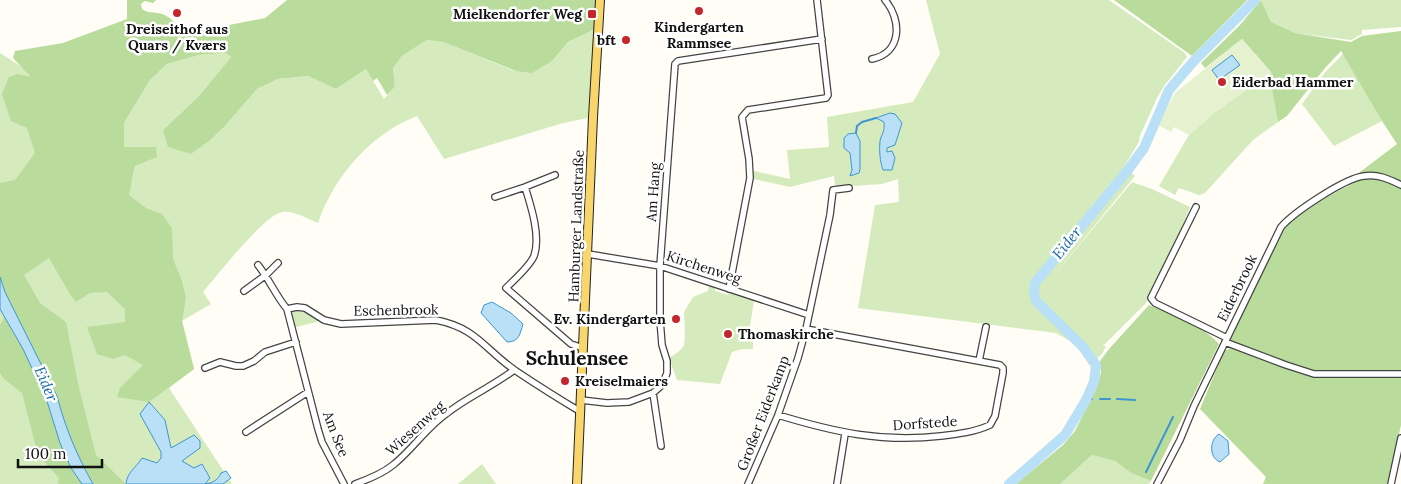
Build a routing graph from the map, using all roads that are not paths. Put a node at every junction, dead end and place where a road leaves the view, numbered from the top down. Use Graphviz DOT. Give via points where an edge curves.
graph roads {
  1 [pos="600,0"];
  2 [pos="817,0"];
  3 [pos="885,0"];
  4 [pos="822,39"];
  5 [pos="872,59"];
  6 [pos="555,174"];
  7 [pos="1401,185"];
  8 [pos="525,187"];
  9 [pos="849,188"];
  10 [pos="495,196"];
  11 [pos="1196,207"];
  12 [pos="588,254"];
  13 [pos="278,263"];
  14 [pos="258,265"];
  15 [pos="660,266"];
  16 [pos="266,275"];
  17 [pos="729,288"];
  18 [pos="244,291"];
  19 [pos="288,309"];
  20 [pos="809,315"];
  21 [pos="986,327"];
  22 [pos="806,329"];
  23 [pos="1226,340"];
  24 [pos="296,342"];
  25 [pos="583,348"];
  26 [pos="979,361"];
  27 [pos="205,368"];
  28 [pos="514,370"];
  29 [pos="1401,374"];
  30 [pos="308,392"];
  31 [pos="653,392"];
  32 [pos="581,400"];
  33 [pos="580,412"];
  34 [pos="778,415"];
  35 [pos="246,432"];
  36 [pos="845,434"];
  37 [pos="1401,438"];
  38 [pos="661,446"];
  39 [pos="1400,448"];
  40 [pos="344,484"];
  41 [pos="355,484"];
  42 [pos="577,484"];
  43 [pos="748,484"];
  44 [pos="837,484"];
  45 [pos="1157,484"];
  46 [pos="1391,484"];
  1 -- 12 [label="main road, Hamburger Landstraße"];
  2 -- 4 [label="street"];
  3 -- 5 [label="street" via="894,14 895,38 887,53"];
  4 -- 15 [label="street, Am Hang" via="675,64"];
  4 -- 17 [label="street" via="826,98 748,110 742,117 750,178"];
  6 -- 8 [label="street"];
  7 -- 23 [label="street, Eiderbrook" via="1376,176 1358,177 1290,218 1271,244"];
  8 -- 10 [label="street"];
  8 -- 25 [label="street" via="534,219 536,248 534,258 506,288 571,344"];
  9 -- 20 [label="street, Großer Eiderkamp" via="833,190"];
  11 -- 23 [label="street" via="1151,298"];
  12 -- 15 [label="street, Kirchenweg"];
  12 -- 25 [label="main road, Hamburger Landstraße"];
  13 -- 16 [label="street"];
  14 -- 16 [label="street"];
  15 -- 17 [label="street, Kirchenweg"];
  15 -- 31 [label="street, Am Hang" via="660,320 667,373 662,385"];
  16 -- 18 [label="street"];
  16 -- 19 [label="street"];
  17 -- 20 [label="street, Kirchenweg"];
  19 -- 24 [label="street, Am See"];
  19 -- 28 [label="street, Eschenbrook" via="304,308 324,320 341,324 436,320 449,323 474,335"];
  20 -- 22 [label="street, Großer Eiderkamp"];
  21 -- 26 [label="street"];
  22 -- 26 [label="street, Dorfstede"];
  22 -- 34 [label="street, Großer Eiderkamp"];
  23 -- 29 [label="street" via="1286,366 1314,374"];
  23 -- 45 [label="street, Eiderbrook"];
  24 -- 27 [label="street" via="265,352 243,366 220,362"];
  24 -- 30 [label="street, Am See"];
  25 -- 32 [label="main road, Hamburger Landstraße"];
  26 -- 36 [label="street, Dorfstede" via="1003,368 995,416 990,425 958,434 912,438"];
  28 -- 33 [label="street, Eschenbrook"];
  28 -- 41 [label="street, Wiesenweg" via="447,413 394,464"];
  30 -- 35 [label="street"];
  30 -- 40 [label="street, Am See" via="322,442"];
  31 -- 32 [label="street" via="628,402"];
  31 -- 38 [label="street"];
  32 -- 33 [label="main road, Hamburger Landstraße"];
  33 -- 42 [label="main road, Hamburger Landstraße"];
  34 -- 36 [label="street, Dorfstede"];
  34 -- 43 [label="street, Großer Eiderkamp"];
  36 -- 44 [label="street"];
  37 -- 39 [label="street"];
  39 -- 46 [label="street"];
}
